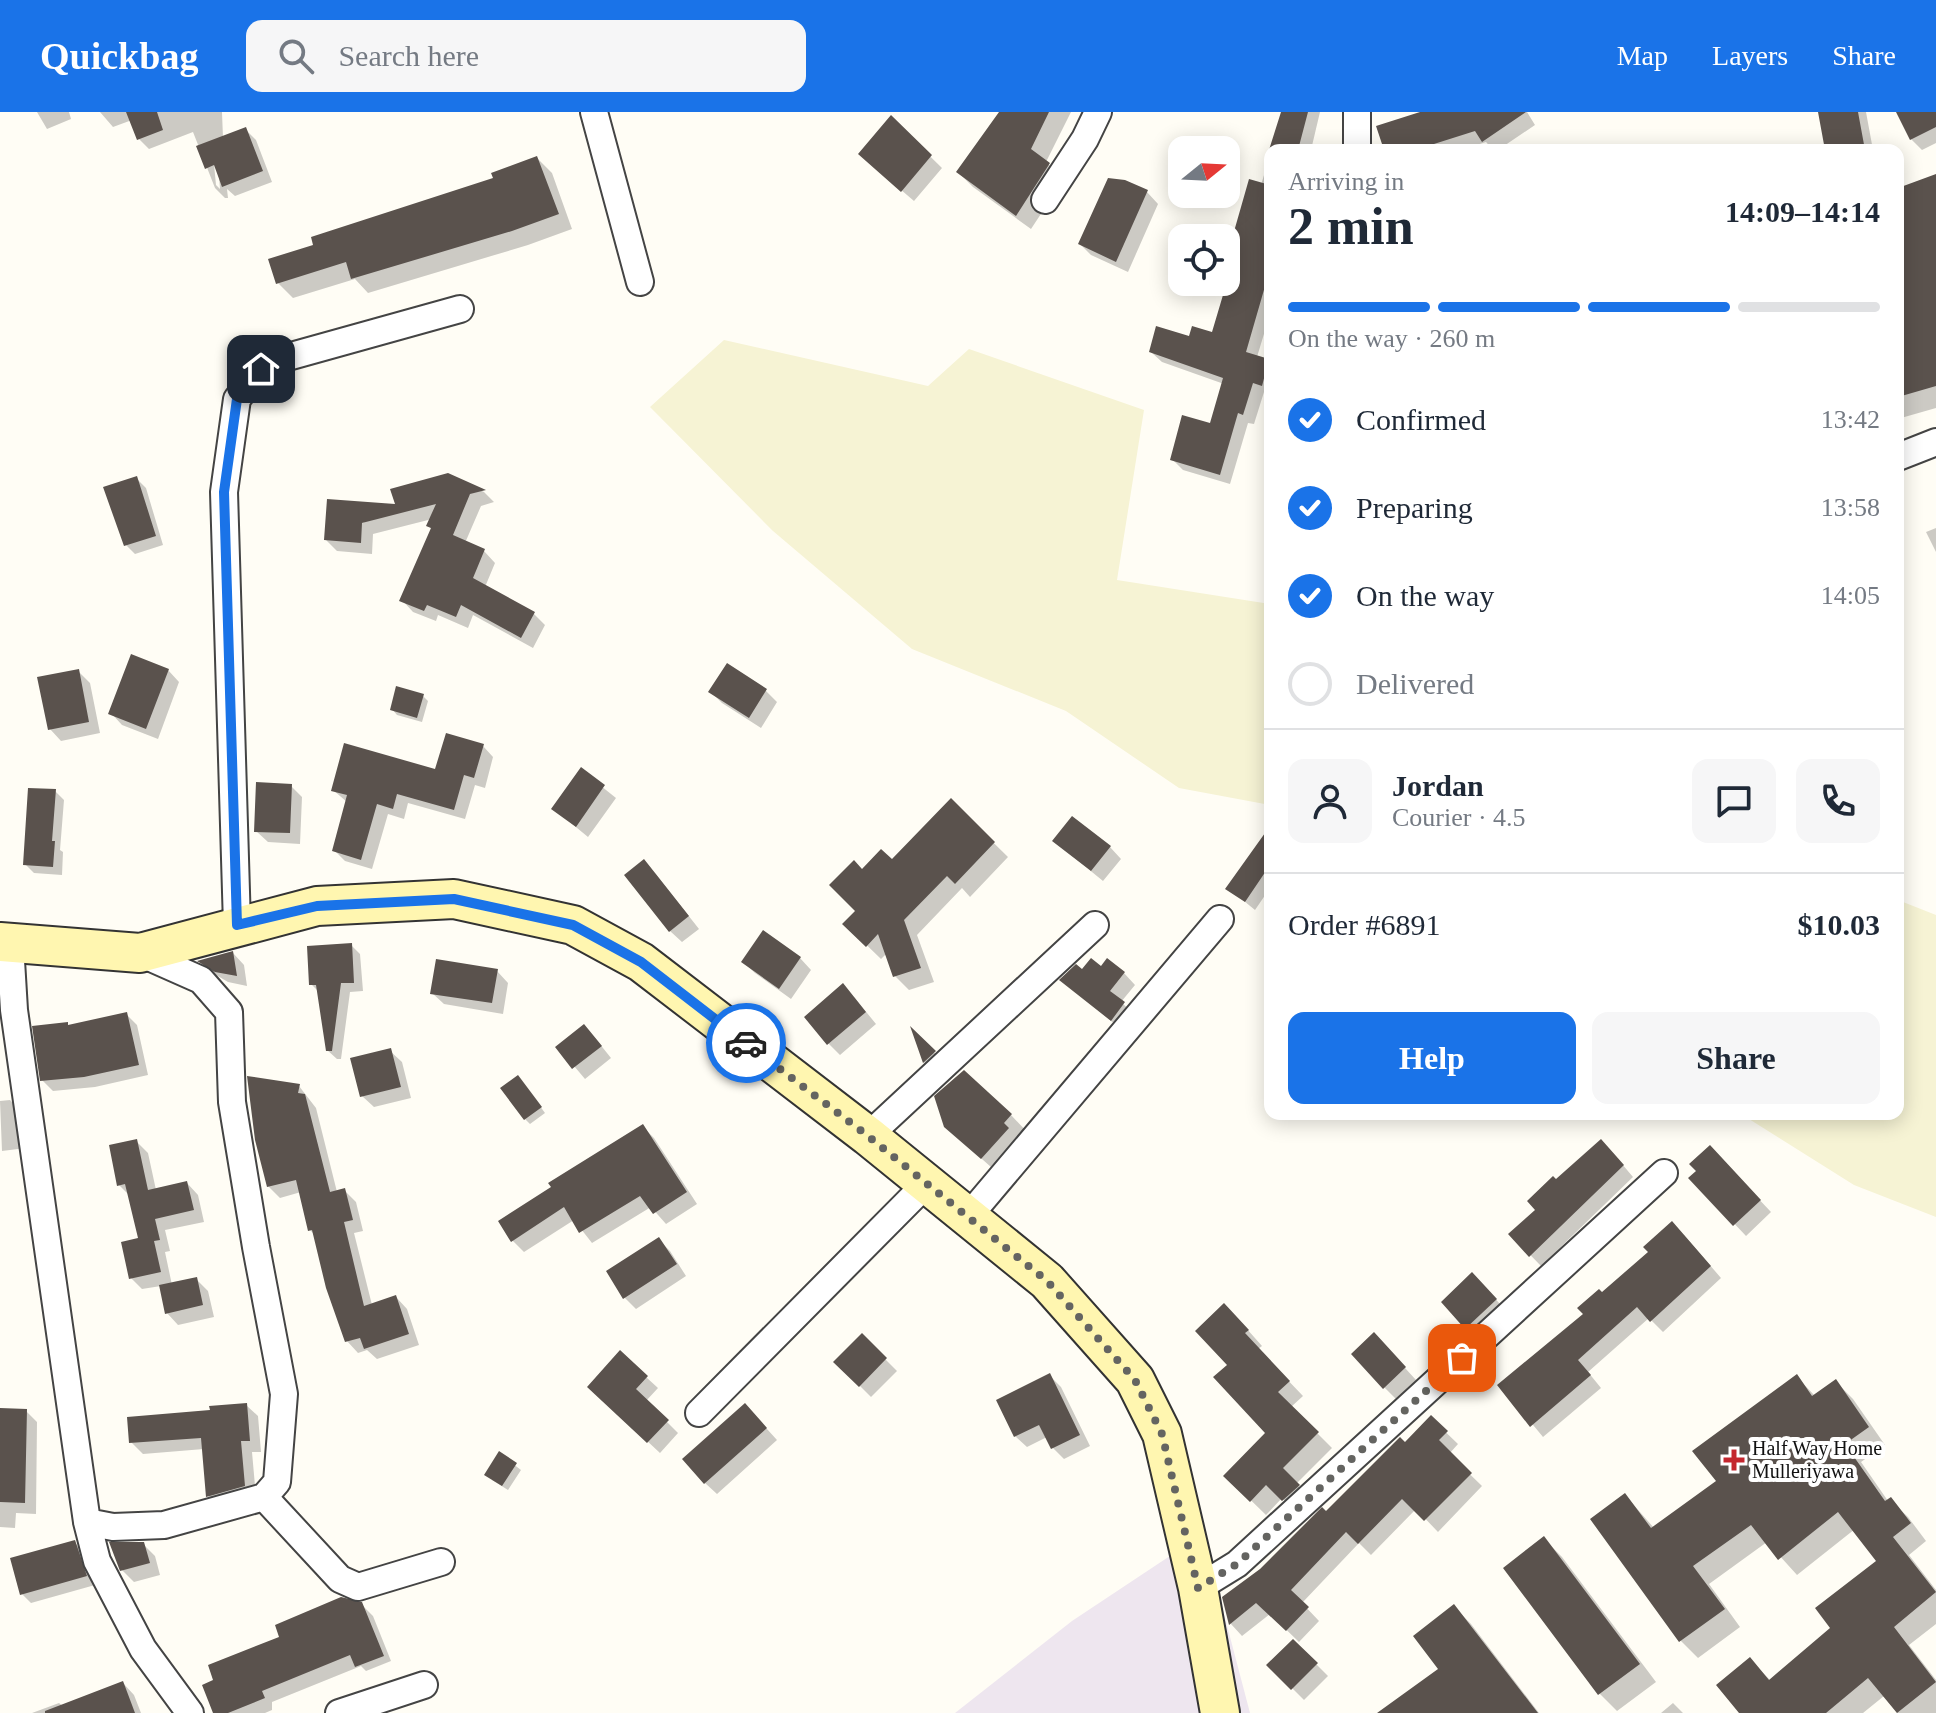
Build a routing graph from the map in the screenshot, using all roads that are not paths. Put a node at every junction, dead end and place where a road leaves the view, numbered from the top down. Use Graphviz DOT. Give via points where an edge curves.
graph roads {
  1 [pos="594,112"];
  2 [pos="1098,112"];
  3 [pos="1357,112"];
  4 [pos="1357,144"];
  5 [pos="1045,200"];
  6 [pos="640,282"];
  7 [pos="460,309"];
  8 [pos="1936,442"];
  9 [pos="1904,455"];
  10 [pos="1220,919"];
  11 [pos="237,925"];
  12 [pos="1095,925"];
  13 [pos="5,943"];
  14 [pos="140,953"];
  15 [pos="868,1136"];
  16 [pos="1664,1173"];
  17 [pos="926,1184"];
  18 [pos="967,1218"];
  19 [pos="699,1413"];
  20 [pos="264,1497"];
  21 [pos="87,1522"];
  22 [pos="441,1562"];
  23 [pos="1198,1588"];
  24 [pos="424,1685"];
  25 [pos="190,1713"];
  26 [pos="339,1713"];
  27 [pos="1220,1713"];
  1 -- 6 [label="street"];
  2 -- 5 [label="street"];
  3 -- 4 [label="street"];
  7 -- 11 [label="street" via="284,358 261,369 237,399 224,492"];
  8 -- 9 [label="street"];
  10 -- 18 [label="street"];
  11 -- 14 [label="street"];
  11 -- 15 [label="street" via="317,906 454,899 573,925 641,962"];
  12 -- 15 [label="street"];
  13 -- 14 [label="street"];
  13 -- 21 [label="street"];
  14 -- 20 [label="street" via="201,980 229,1012 232,1102 284,1394 277,1482"];
  15 -- 17 [label="street"];
  16 -- 23 [label="street" via="1237,1564"];
  17 -- 18 [label="street"];
  17 -- 19 [label="street"];
  18 -- 23 [label="street" via="1047,1281 1135,1380 1162,1434"];
  20 -- 21 [label="street" via="164,1525"];
  20 -- 22 [label="street" via="340,1579 358,1587"];
  21 -- 25 [label="street" via="97,1561 143,1649"];
  23 -- 27 [label="street"];
  24 -- 26 [label="street"];
}
